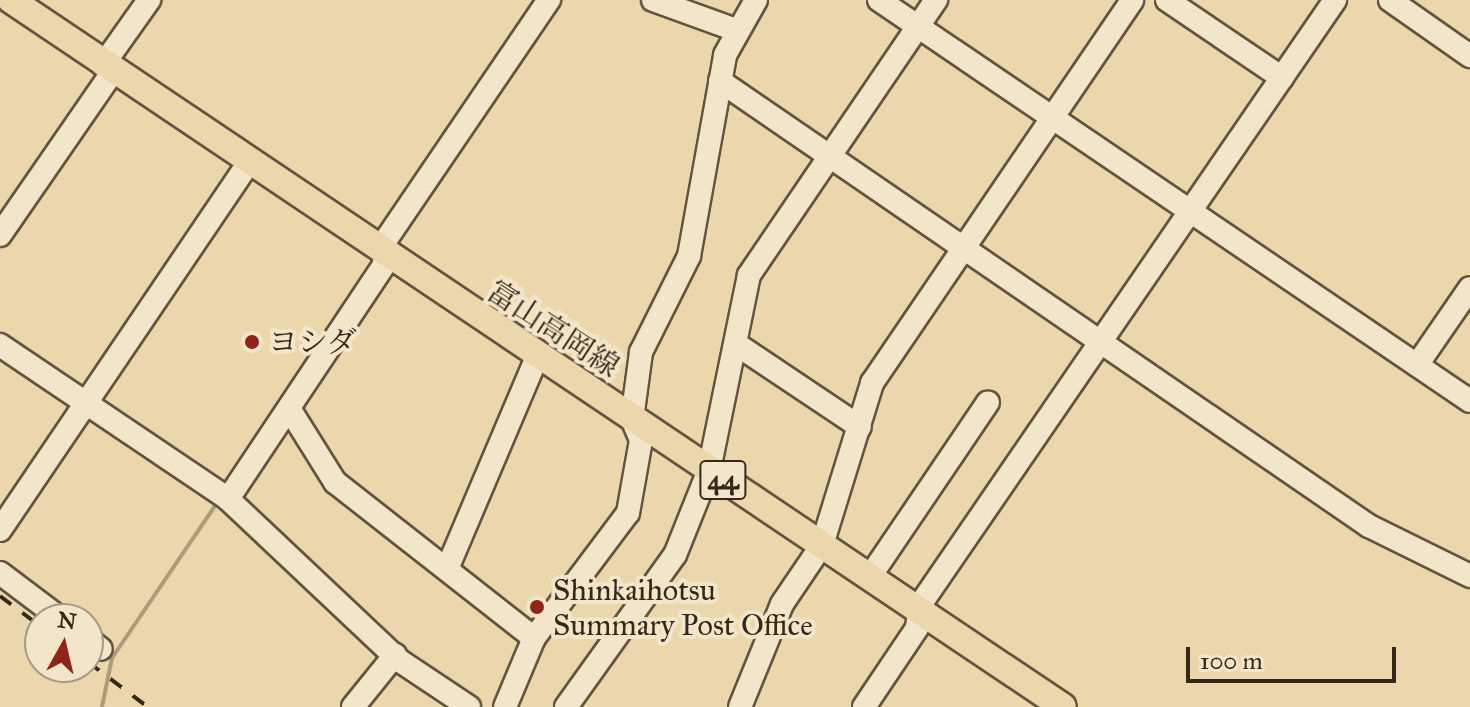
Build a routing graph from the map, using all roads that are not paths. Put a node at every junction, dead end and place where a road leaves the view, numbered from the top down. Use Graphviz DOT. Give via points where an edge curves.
graph roads {
  1 [pos="11,0"];
  2 [pos="149,0"];
  3 [pos="549,0"];
  4 [pos="653,0"];
  5 [pos="756,0"];
  6 [pos="879,0"];
  7 [pos="936,0"];
  8 [pos="1132,0"];
  9 [pos="1167,0"];
  10 [pos="1335,0"];
  11 [pos="1390,0"];
  12 [pos="918,26"];
  13 [pos="736,30"];
  14 [pos="1470,56"];
  15 [pos="108,68"];
  16 [pos="1282,78"];
  17 [pos="720,81"];
  18 [pos="1053,118"];
  19 [pos="828,155"];
  20 [pos="248,164"];
  21 [pos="1192,213"];
  22 [pos="0,235"];
  23 [pos="965,245"];
  24 [pos="381,254"];
  25 [pos="1470,288"];
  26 [pos="1103,340"];
  27 [pos="736,344"];
  28 [pos="0,345"];
  29 [pos="537,357"];
  30 [pos="1417,365"];
  31 [pos="1470,401"];
  32 [pos="988,402"];
  33 [pos="88,405"];
  34 [pos="290,410"];
  35 [pos="632,419"];
  36 [pos="860,427"];
  37 [pos="709,470"];
  38 [pos="228,499"];
  39 [pos="0,530"];
  40 [pos="822,545"];
  41 [pos="447,569"];
  42 [pos="0,573"];
  43 [pos="1470,576"];
  44 [pos="869,578"];
  45 [pos="40,603"];
  46 [pos="921,614"];
  47 [pos="534,638"];
  48 [pos="395,655"];
  49 [pos="1053,704"];
  50 [pos="353,707"];
  51 [pos="469,707"];
  52 [pos="505,707"];
  53 [pos="566,707"];
  54 [pos="740,707"];
  55 [pos="864,707"];
  1 -- 15 [label="main road, 富山高岡線 / 44"];
  2 -- 15 [label="street"];
  3 -- 24 [label="street"];
  4 -- 13 [label="street"];
  5 -- 13 [label="street"];
  6 -- 12 [label="street"];
  7 -- 12 [label="street"];
  8 -- 18 [label="street"];
  9 -- 16 [label="street"];
  10 -- 16 [label="street"];
  11 -- 14 [label="street"];
  12 -- 18 [label="street"];
  12 -- 19 [label="street"];
  13 -- 17 [label="street"];
  15 -- 20 [label="main road, 富山高岡線 / 44"];
  15 -- 22 [label="street"];
  16 -- 21 [label="street"];
  17 -- 19 [label="street"];
  17 -- 35 [label="street" via="689,256 641,352"];
  18 -- 21 [label="street"];
  18 -- 23 [label="street"];
  19 -- 23 [label="street"];
  19 -- 27 [label="street" via="749,275"];
  20 -- 24 [label="main road, 富山高岡線 / 44"];
  20 -- 33 [label="street"];
  21 -- 26 [label="street"];
  21 -- 30 [label="street"];
  23 -- 26 [label="street"];
  23 -- 36 [label="street" via="872,383"];
  24 -- 29 [label="main road, 富山高岡線 / 44"];
  24 -- 34 [label="street" via="384,265"];
  25 -- 30 [label="street"];
  26 -- 43 [label="street" via="1369,526"];
  26 -- 46 [label="street"];
  27 -- 36 [label="street"];
  27 -- 37 [label="street"];
  28 -- 33 [label="street"];
  29 -- 35 [label="main road, 富山高岡線 / 44"];
  29 -- 41 [label="street"];
  30 -- 31 [label="street"];
  32 -- 44 [label="street"];
  33 -- 38 [label="street"];
  33 -- 39 [label="street"];
  34 -- 38 [label="street"];
  34 -- 41 [label="street" via="335,482"];
  35 -- 37 [label="main road, 富山高岡線 / 44"];
  35 -- 47 [label="street" via="641,440 628,513"];
  36 -- 40 [label="street"];
  37 -- 40 [label="main road, 富山高岡線 / 44"];
  37 -- 53 [label="street" via="675,555"];
  38 -- 48 [label="street"];
  40 -- 44 [label="main road, 富山高岡線 / 44"];
  40 -- 54 [label="street" via="782,604"];
  41 -- 47 [label="street"];
  42 -- 45 [label="street"];
  44 -- 46 [label="main road, 富山高岡線 / 44"];
  46 -- 49 [label="main road, 富山高岡線 / 44"];
  46 -- 55 [label="street"];
  47 -- 52 [label="street"];
  48 -- 50 [label="street"];
  48 -- 51 [label="street"];
}
